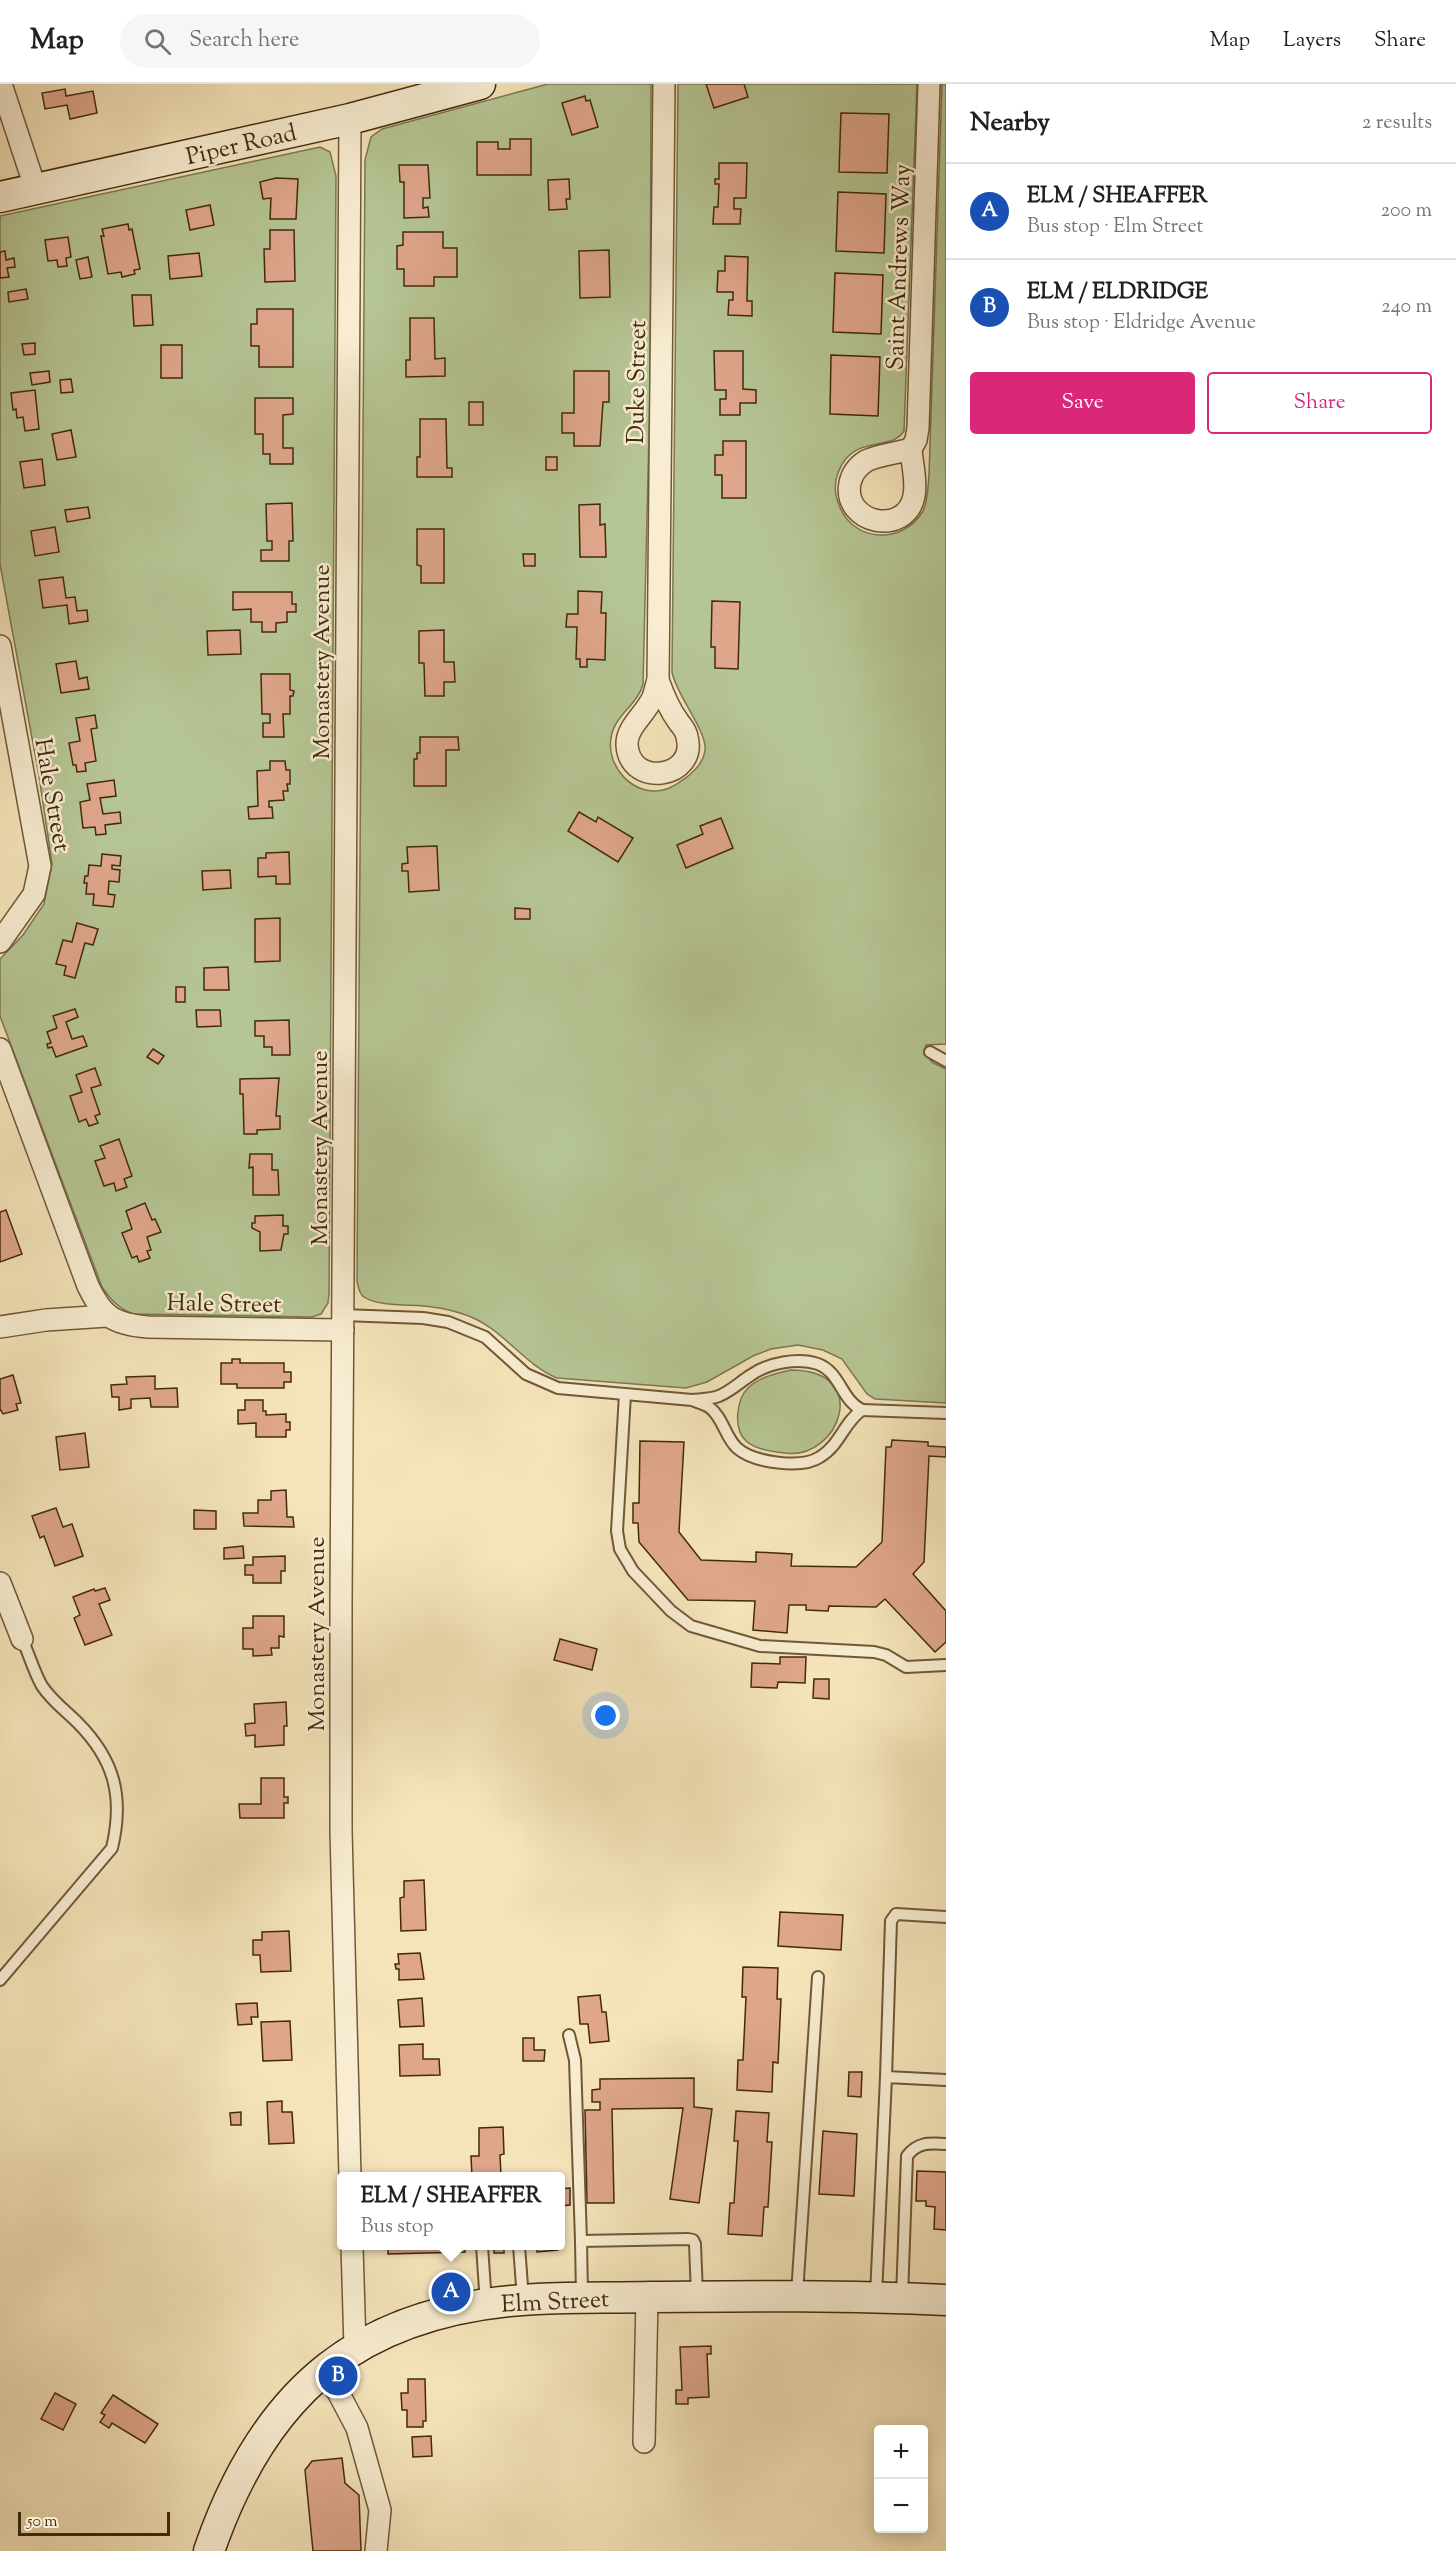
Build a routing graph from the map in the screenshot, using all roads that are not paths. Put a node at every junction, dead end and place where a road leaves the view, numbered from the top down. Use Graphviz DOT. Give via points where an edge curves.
graph roads {
  1 [pos="1,84"];
  2 [pos="480,84"];
  3 [pos="664,84"];
  4 [pos="929,84"];
  5 [pos="350,119"];
  6 [pos="36,190"];
  7 [pos="0,197"];
  8 [pos="911,449"];
  9 [pos="0,646"];
  10 [pos="658,680"];
  11 [pos="0,942"];
  12 [pos="0,1049"];
  13 [pos="930,1052"];
  14 [pos="946,1060"];
  15 [pos="107,1316"];
  16 [pos="343,1322"];
  17 [pos="0,1327"];
  18 [pos="625,1394"];
  19 [pos="692,1400"];
  20 [pos="862,1410"];
  21 [pos="946,1413"];
  22 [pos="0,1583"];
  23 [pos="22,1639"];
  24 [pos="946,1665"];
  25 [pos="946,1917"];
  26 [pos="818,1977"];
  27 [pos="0,1980"];
  28 [pos="569,2035"];
  29 [pos="886,2077"];
  30 [pos="946,2080"];
  31 [pos="946,2144"];
  32 [pos="350,2172"];
  33 [pos="581,2241"];
  34 [pos="352,2250"];
  35 [pos="482,2250"];
  36 [pos="519,2250"];
  37 [pos="797,2295"];
  38 [pos="697,2296"];
  39 [pos="889,2297"];
  40 [pos="582,2298"];
  41 [pos="647,2298"];
  42 [pos="523,2300"];
  43 [pos="946,2300"];
  44 [pos="486,2304"];
  45 [pos="355,2347"];
  46 [pos="322,2372"];
  47 [pos="644,2442"];
  48 [pos="209,2551"];
  49 [pos="376,2551"];
  1 -- 6 [label="street"];
  2 -- 5 [label="main road, Piper Road"];
  3 -- 10 [label="street, Duke Street"];
  4 -- 8 [label="street, Saint Andrews Way" via="918,428"];
  5 -- 6 [label="main road, Piper Road"];
  5 -- 16 [label="street, Monastery Avenue"];
  6 -- 7 [label="main road, Piper Road"];
  9 -- 11 [label="street, Hale Street" via="40,866 34,894"];
  12 -- 15 [label="street" via="88,1286"];
  13 -- 14 [label="lane"];
  15 -- 16 [label="street, Hale Street" via="120,1323 148,1327"];
  15 -- 17 [label="street, Hale Street"];
  16 -- 18 [label="lane" via="423,1318 448,1322 485,1337 517,1368 545,1384"];
  16 -- 32 [label="street, Monastery Avenue" via="341,1831"];
  18 -- 19 [label="lane"];
  18 -- 24 [label="lane" via="617,1532 620,1549 633,1571 682,1620 760,1646 874,1652 906,1667"];
  19 -- 20 [label="lane" via="718,1396 768,1366 815,1363 836,1377 848,1401"];
  19 -- 20 [label="lane" via="709,1406 732,1442 744,1453 795,1464 809,1463 824,1455"];
  20 -- 21 [label="lane"];
  22 -- 23 [label="street"];
  23 -- 27 [label="lane" via="42,1685 103,1754 112,1772 118,1824 112,1848"];
  25 -- 29 [label="lane" via="896,1914 891,1921"];
  26 -- 37 [label="lane"];
  28 -- 33 [label="lane" via="575,2060"];
  29 -- 30 [label="lane"];
  29 -- 39 [label="lane"];
  31 -- 39 [label="lane" via="915,2146 907,2156"];
  33 -- 38 [label="lane" via="693,2240"];
  33 -- 40 [label="lane"];
  34 -- 45 [label="street"];
  35 -- 44 [label="lane"];
  36 -- 42 [label="lane"];
  37 -- 38 [label="main road, Elm Street"];
  37 -- 39 [label="main road, Elm Street"];
  38 -- 41 [label="main road, Elm Street"];
  39 -- 43 [label="main road, Elm Street"];
  40 -- 41 [label="main road, Elm Street"];
  40 -- 42 [label="main road, Elm Street"];
  41 -- 47 [label="street"];
  42 -- 44 [label="main road, Elm Street"];
  44 -- 45 [label="main road, Elm Street" via="418,2320"];
  45 -- 46 [label="main road, Elm Street"];
  46 -- 48 [label="main road, Elm Street" via="261,2438 234,2488"];
  46 -- 49 [label="street" via="357,2428 380,2510"];
}
